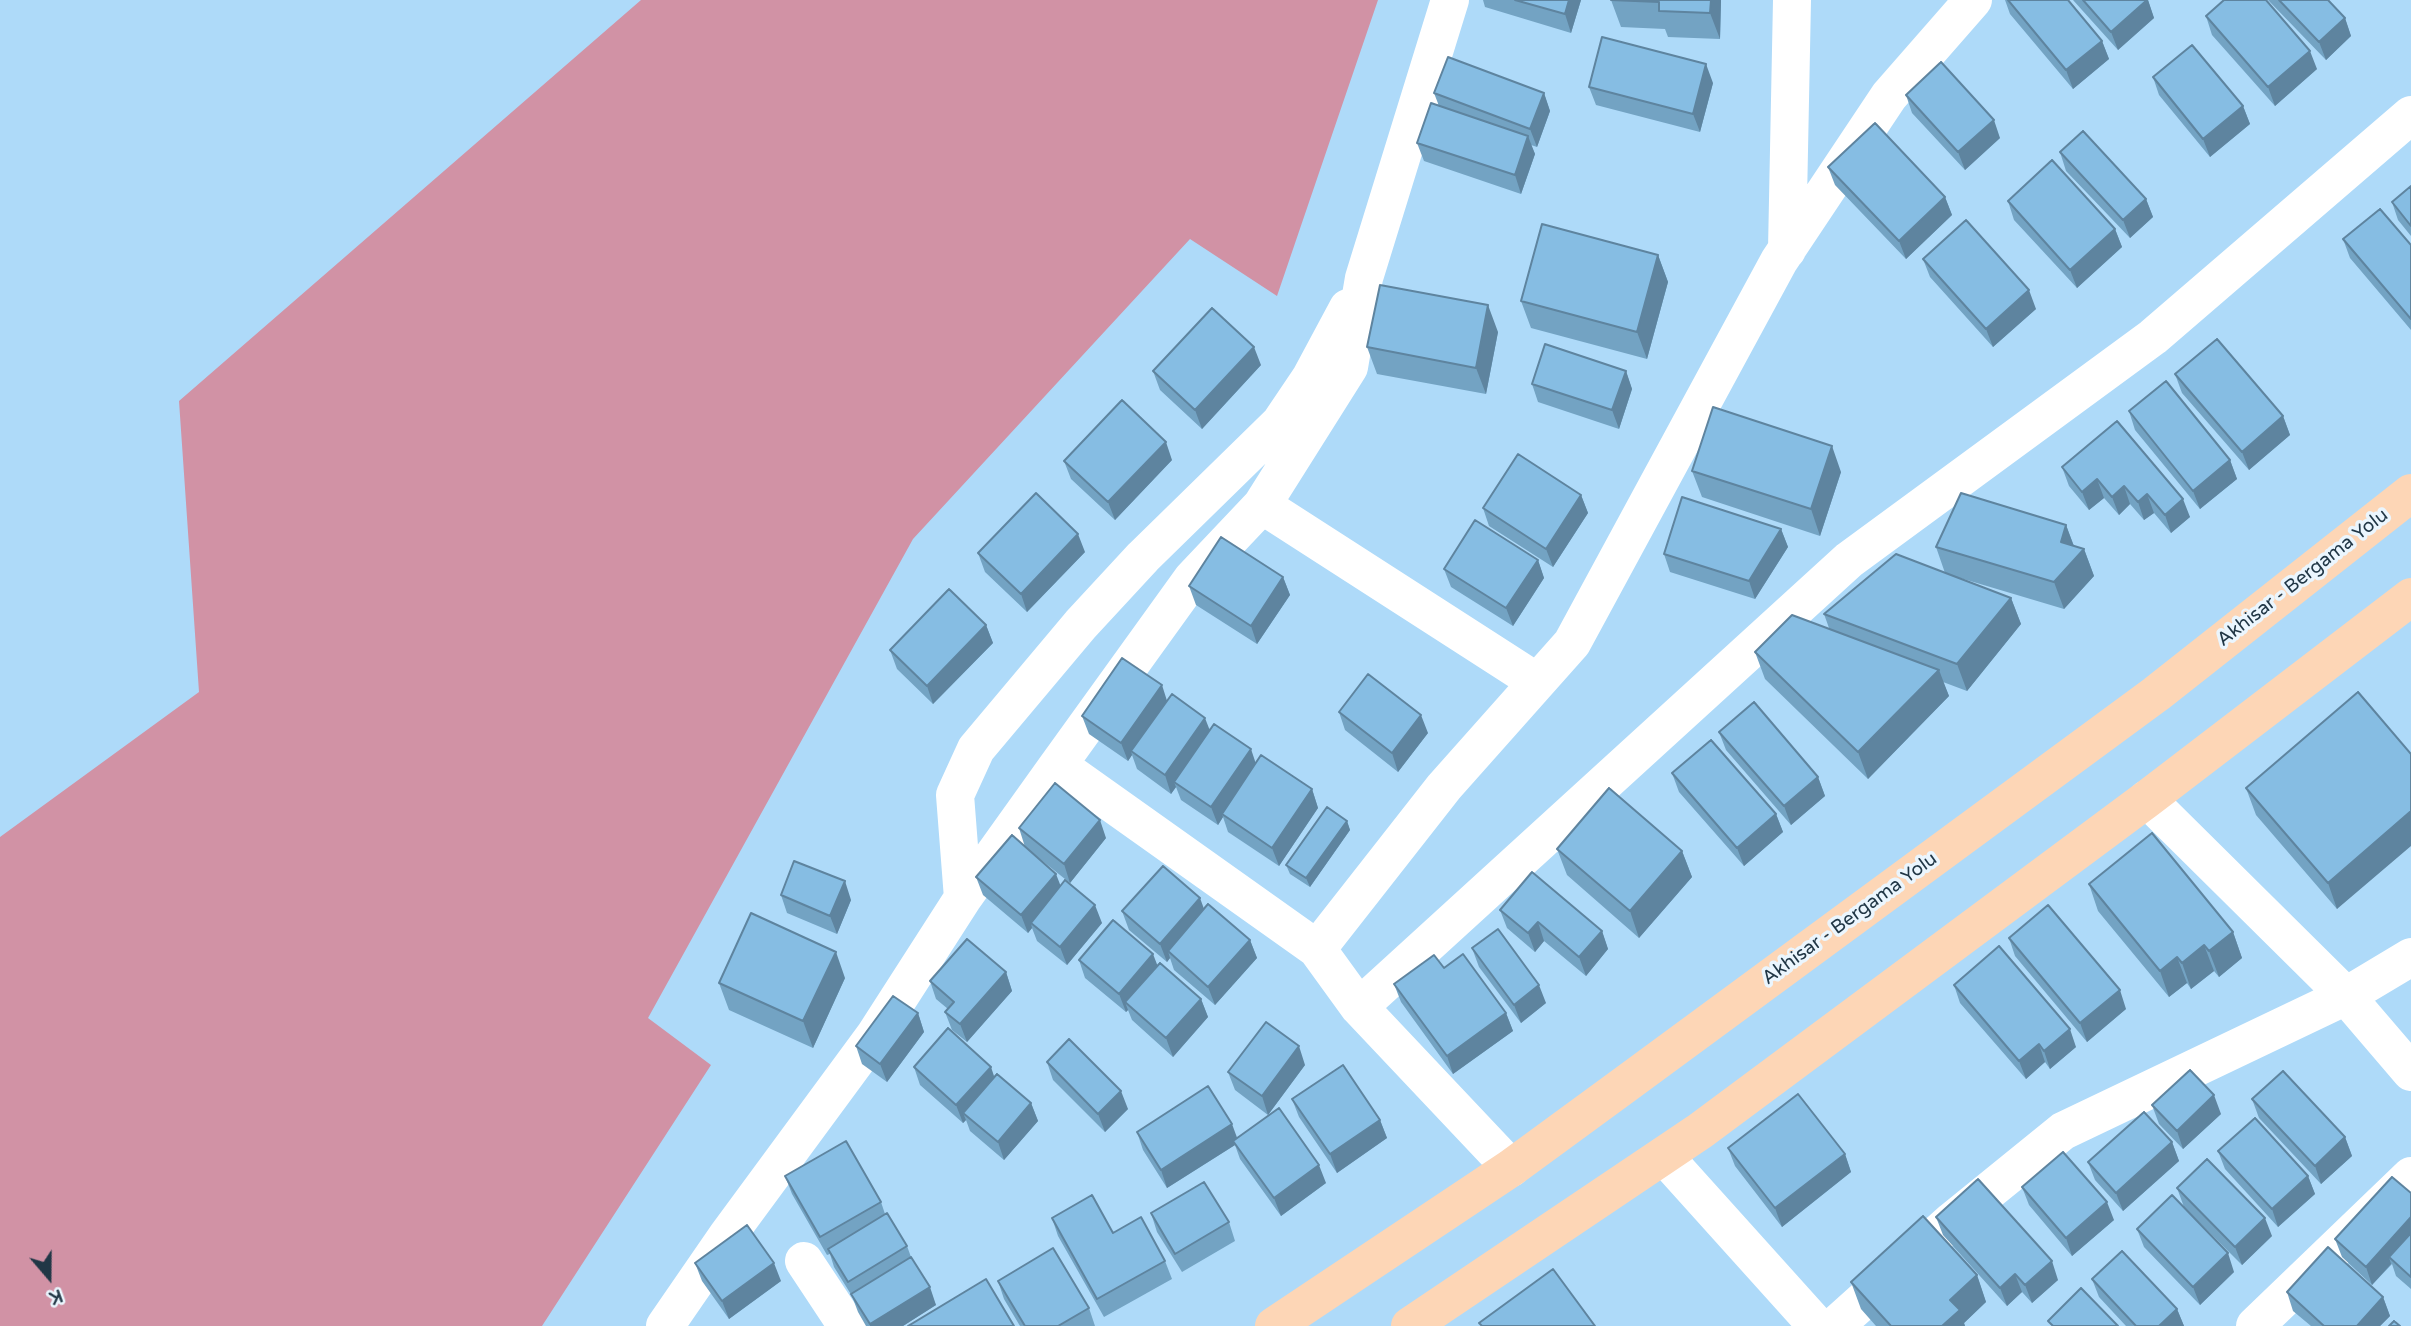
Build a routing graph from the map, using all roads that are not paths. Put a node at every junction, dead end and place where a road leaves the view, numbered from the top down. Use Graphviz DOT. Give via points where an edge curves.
graph roads {
  1 [pos="1450,0"];
  2 [pos="1792,0"];
  3 [pos="1973,0"];
  4 [pos="2411,115"];
  5 [pos="1787,250"];
  6 [pos="1364,278"];
  7 [pos="2411,493"];
  8 [pos="1262,505"];
  9 [pos="2411,597"];
  10 [pos="1538,682"];
  11 [pos="1058,765"];
  12 [pos="2147,799"];
  13 [pos="963,898"];
  14 [pos="1317,949"];
  15 [pos="2411,957"];
  16 [pos="2346,996"];
  17 [pos="1359,1007"];
  18 [pos="2411,1072"];
  19 [pos="1664,1156"];
  20 [pos="1511,1168"];
  21 [pos="2411,1176"];
  22 [pos="804,1261"];
  23 [pos="665,1326"];
  24 [pos="847,1326"];
  25 [pos="1274,1326"];
  26 [pos="1410,1326"];
  27 [pos="1817,1326"];
  28 [pos="1835,1326"];
  29 [pos="2255,1326"];
  1 -- 6 [label="street"];
  2 -- 5 [label="street"];
  3 -- 5 [label="street" via="1889,96"];
  4 -- 17 [label="street" via="2153,337 1849,560"];
  5 -- 10 [label="street" via="1572,643"];
  6 -- 8 [label="street" via="1349,367"];
  6 -- 13 [label="street" via="1311,377 1280,423 1143,557 976,749 955,795"];
  7 -- 20 [label="main road, Akhisar - Bergama Yolu" via="2156,694"];
  8 -- 10 [label="street"];
  8 -- 11 [label="street" via="1192,579"];
  9 -- 12 [label="main road"];
  10 -- 14 [label="street" via="1444,787"];
  11 -- 13 [label="street"];
  11 -- 14 [label="street"];
  12 -- 16 [label="street"];
  12 -- 19 [label="main road"];
  13 -- 23 [label="street" via="874,1035"];
  14 -- 17 [label="street"];
  15 -- 16 [label="street"];
  16 -- 18 [label="street"];
  16 -- 28 [label="street" via="2063,1131 1952,1221"];
  17 -- 20 [label="street"];
  19 -- 26 [label="main road"];
  19 -- 27 [label="street"];
  20 -- 25 [label="main road, Akhisar - Bergama Yolu"];
  21 -- 29 [label="street"];
  22 -- 24 [label="street"];
}
